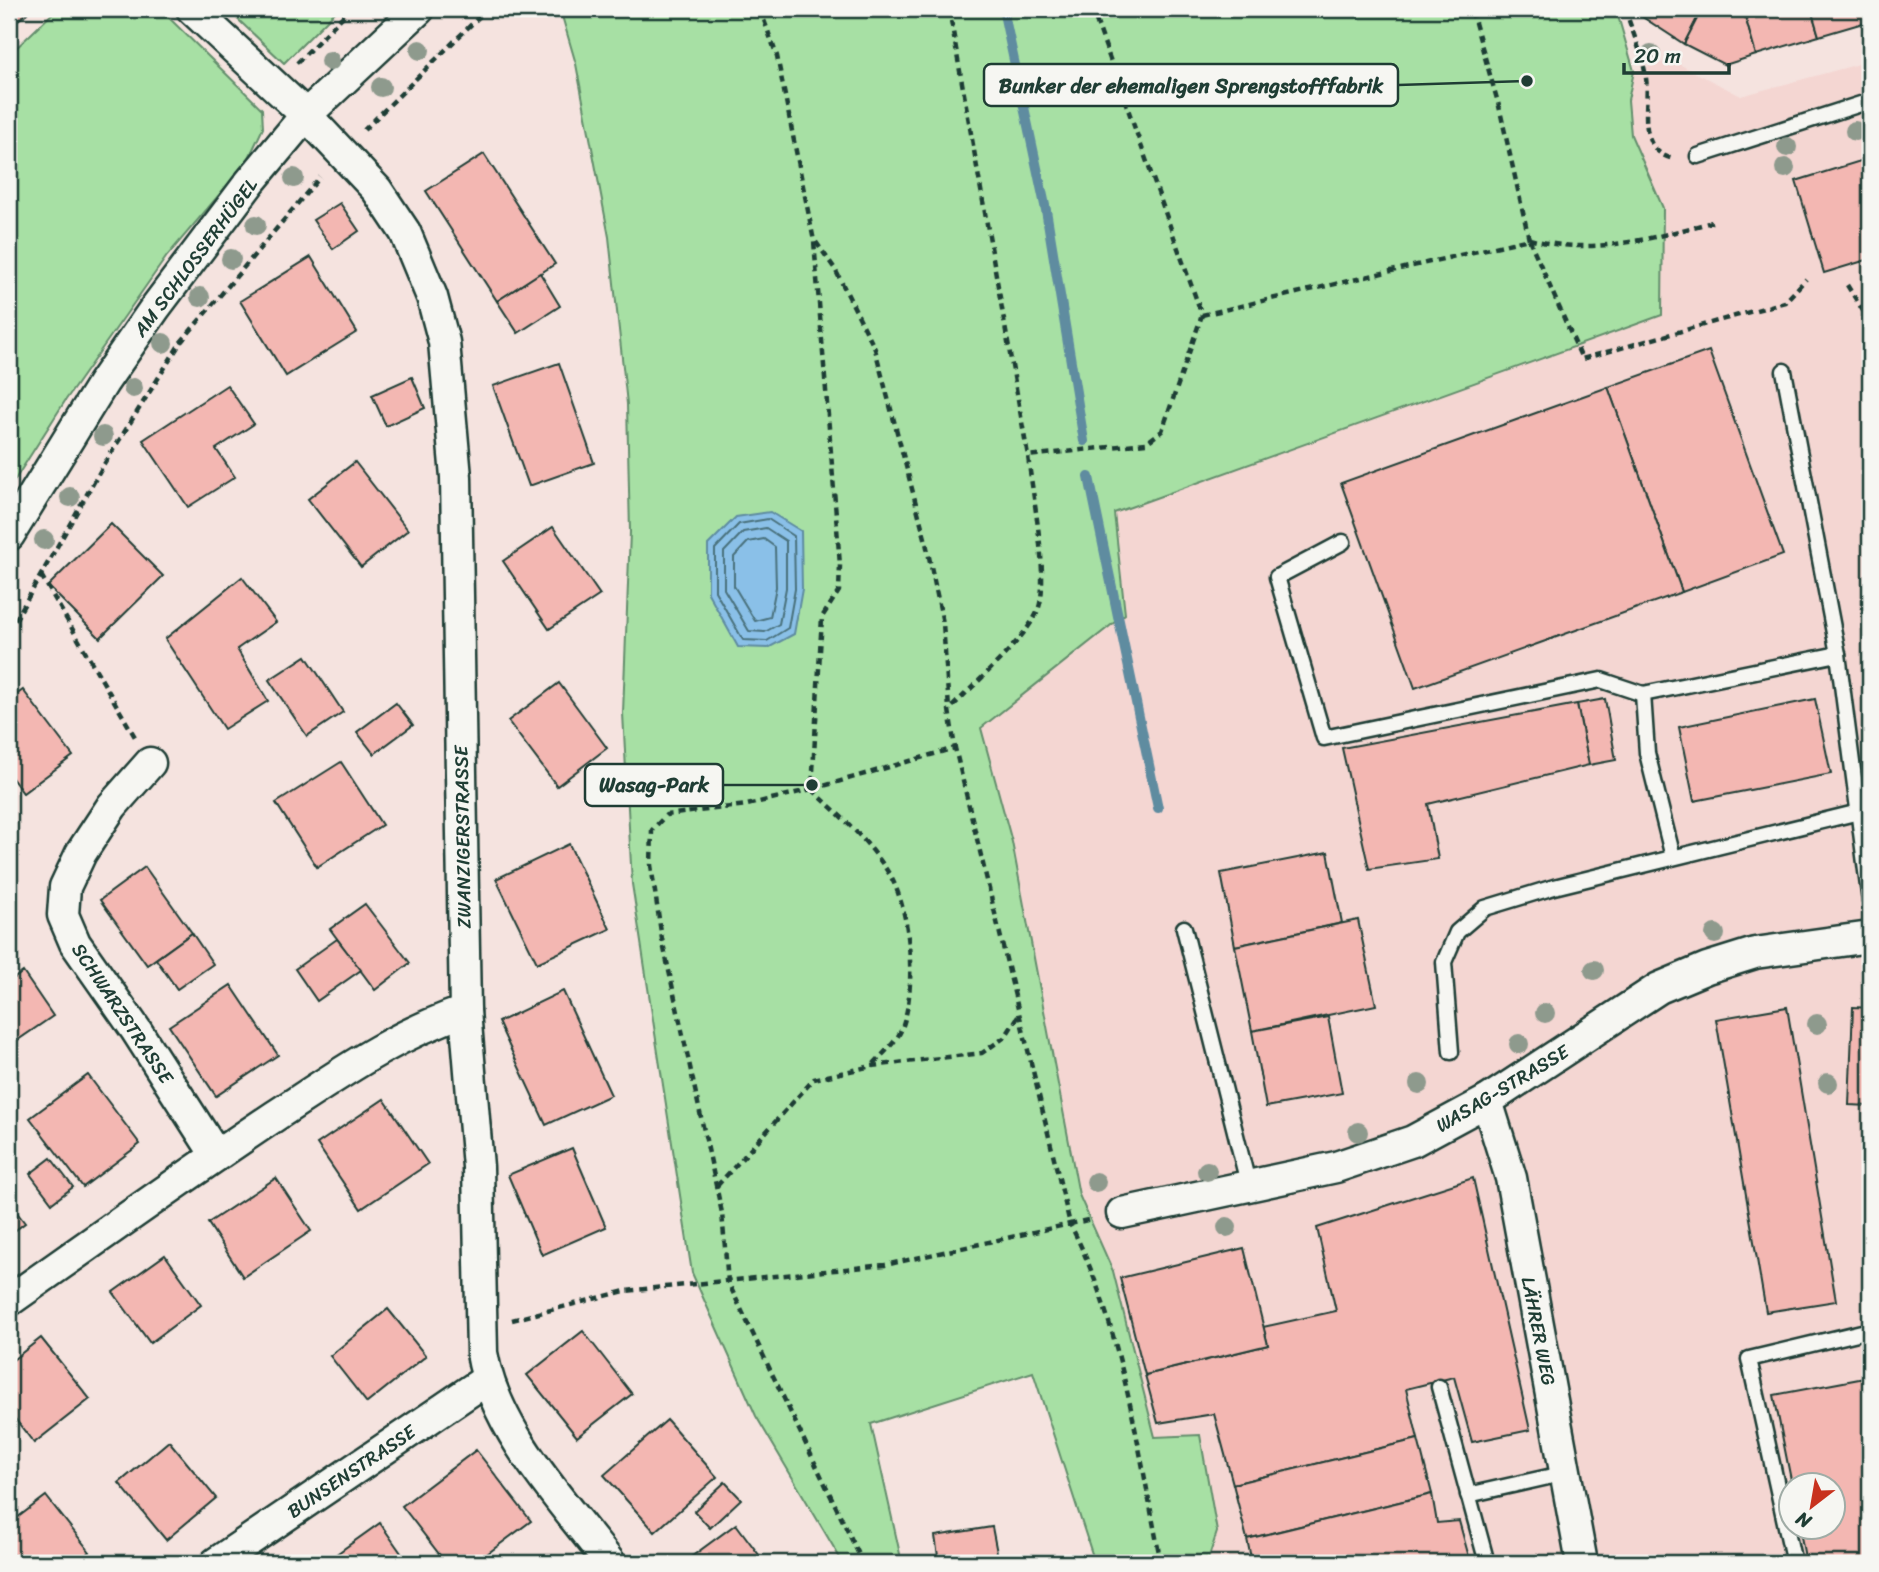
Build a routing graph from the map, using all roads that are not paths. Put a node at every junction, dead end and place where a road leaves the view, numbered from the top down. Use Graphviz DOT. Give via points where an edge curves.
graph roads {
  1 [pos="192,9"];
  2 [pos="419,9"];
  3 [pos="1870,101"];
  4 [pos="306,115"];
  5 [pos="1698,156"];
  6 [pos="1784,370"];
  7 [pos="9,535"];
  8 [pos="1343,542"];
  9 [pos="1839,654"];
  10 [pos="1643,694"];
  11 [pos="150,763"];
  12 [pos="1858,812"];
  13 [pos="1673,857"];
  14 [pos="1870,902"];
  15 [pos="1184,928"];
  16 [pos="1870,937"];
  17 [pos="464,1011"];
  18 [pos="1451,1052"];
  19 [pos="1487,1101"];
  20 [pos="216,1155"];
  21 [pos="1249,1187"];
  22 [pos="1122,1213"];
  23 [pos="9,1301"];
  24 [pos="1870,1330"];
  25 [pos="486,1380"];
  26 [pos="1439,1387"];
  27 [pos="1566,1472"];
  28 [pos="1468,1494"];
  29 [pos="216,1563"];
  30 [pos="610,1563"];
  31 [pos="1487,1563"];
  32 [pos="1583,1563"];
  33 [pos="1794,1563"];
  1 -- 4 [label="street, ZWANZIGERSTRASSE"];
  2 -- 4 [label="street, AM SCHLOSSERHÜGEL"];
  3 -- 5 [label="lane"];
  4 -- 7 [label="street, AM SCHLOSSERHÜGEL" via="155,307"];
  4 -- 17 [label="street, ZWANZIGERSTRASSE" via="377,190 405,232 432,297 444,342 456,477"];
  6 -- 9 [label="lane"];
  8 -- 10 [label="lane" via="1277,577 1324,738 1601,680"];
  9 -- 10 [label="lane"];
  9 -- 12 [label="lane"];
  10 -- 13 [label="lane" via="1647,753"];
  11 -- 20 [label="street, SCHWARZSTRASSE" via="112,806 81,853 65,887 63,915 75,943"];
  12 -- 13 [label="lane"];
  12 -- 14 [label="lane"];
  13 -- 18 [label="lane" via="1485,908 1458,932 1444,962"];
  15 -- 21 [label="lane"];
  16 -- 19 [label="street, WASAG-STRASSE" via="1755,953 1659,988"];
  17 -- 20 [label="street" via="419,1027 360,1060"];
  17 -- 25 [label="street, ZWANZIGERSTRASSE" via="478,1167"];
  19 -- 21 [label="street, WASAG-STRASSE" via="1413,1140 1336,1167"];
  19 -- 27 [label="street, LÄHRER WEG" via="1511,1178"];
  20 -- 23 [label="street"];
  21 -- 22 [label="street, WASAG-STRASSE"];
  24 -- 33 [label="lane" via="1749,1359"];
  25 -- 29 [label="street, BUNSENSTRASSE"];
  25 -- 30 [label="street, ZWANZIGERSTRASSE" via="496,1405 542,1476"];
  26 -- 28 [label="lane"];
  27 -- 28 [label="lane"];
  27 -- 32 [label="street, LÄHRER WEG"];
  28 -- 31 [label="lane"];
}
